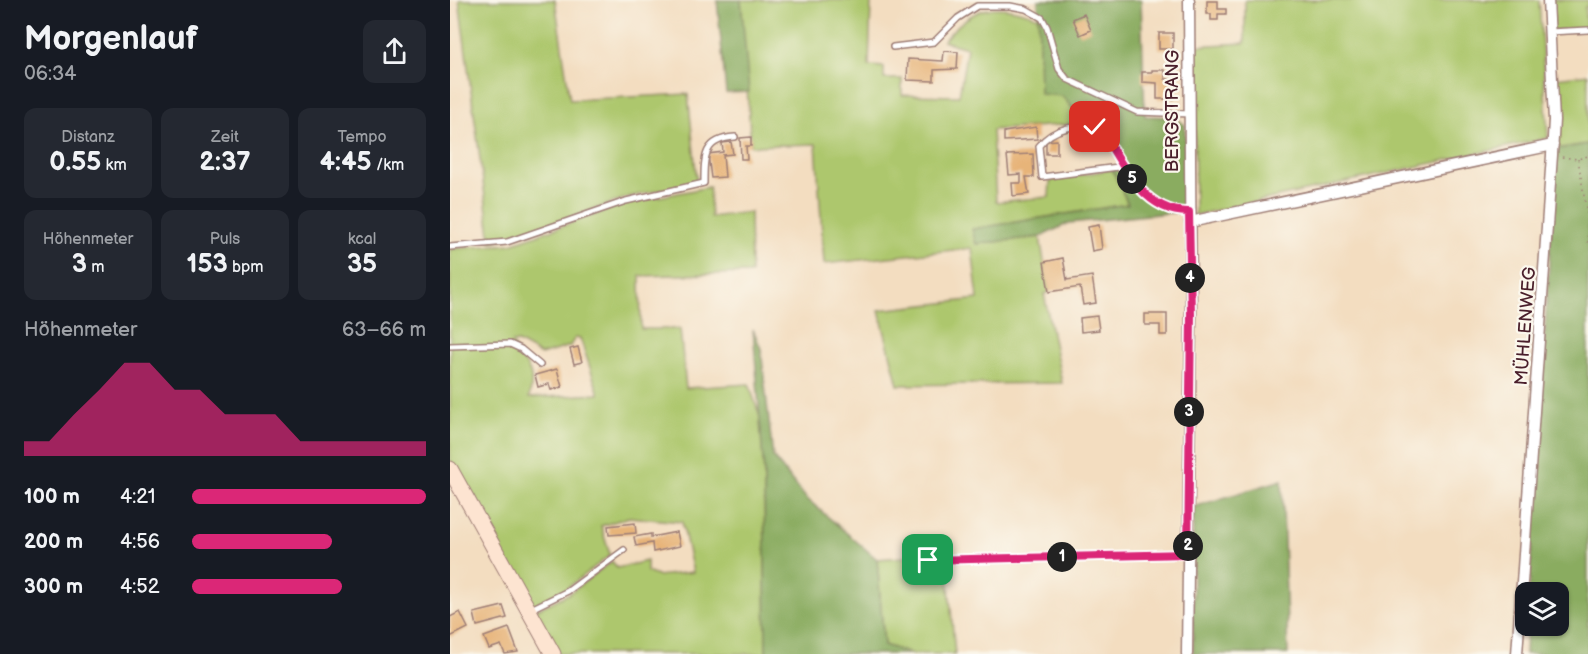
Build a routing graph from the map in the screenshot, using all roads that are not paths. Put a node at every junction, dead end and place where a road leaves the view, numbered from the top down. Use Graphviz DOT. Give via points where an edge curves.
graph roads {
  1 [pos="1189,0"];
  2 [pos="1548,0"];
  3 [pos="1588,30"];
  4 [pos="1550,32"];
  5 [pos="893,47"];
  6 [pos="1190,114"];
  7 [pos="735,137"];
  8 [pos="1553,150"];
  9 [pos="1124,169"];
  10 [pos="1189,217"];
  11 [pos="450,247"];
  12 [pos="450,346"];
  13 [pos="540,365"];
  14 [pos="450,469"];
  15 [pos="624,550"];
  16 [pos="530,610"];
  17 [pos="553,654"];
  18 [pos="1187,654"];
  19 [pos="1517,654"];
  1 -- 6 [label="street, BERGSTRANG"];
  2 -- 4 [label="street, MÜHLENWEG"];
  3 -- 4 [label="lane"];
  4 -- 8 [label="street, MÜHLENWEG"];
  5 -- 6 [label="lane" via="934,42 957,18 977,6 1026,9 1036,13 1047,27 1059,69 1067,79 1137,112"];
  6 -- 10 [label="street, BERGSTRANG"];
  7 -- 11 [label="lane" via="723,138 710,146 704,163 704,183 626,201 507,242"];
  8 -- 10 [label="street"];
  8 -- 19 [label="street, MÜHLENWEG"];
  9 -- 9 [label="lane" via="1042,177 1039,146 1046,136 1057,131 1086,126 1101,129"];
  9 -- 10 [label="lane" via="1155,200"];
  10 -- 18 [label="street, BERGSTRANG"];
  12 -- 13 [label="lane" via="510,344"];
  14 -- 16 [label="main road"];
  15 -- 16 [label="lane" via="568,591"];
  16 -- 17 [label="main road"];
}
